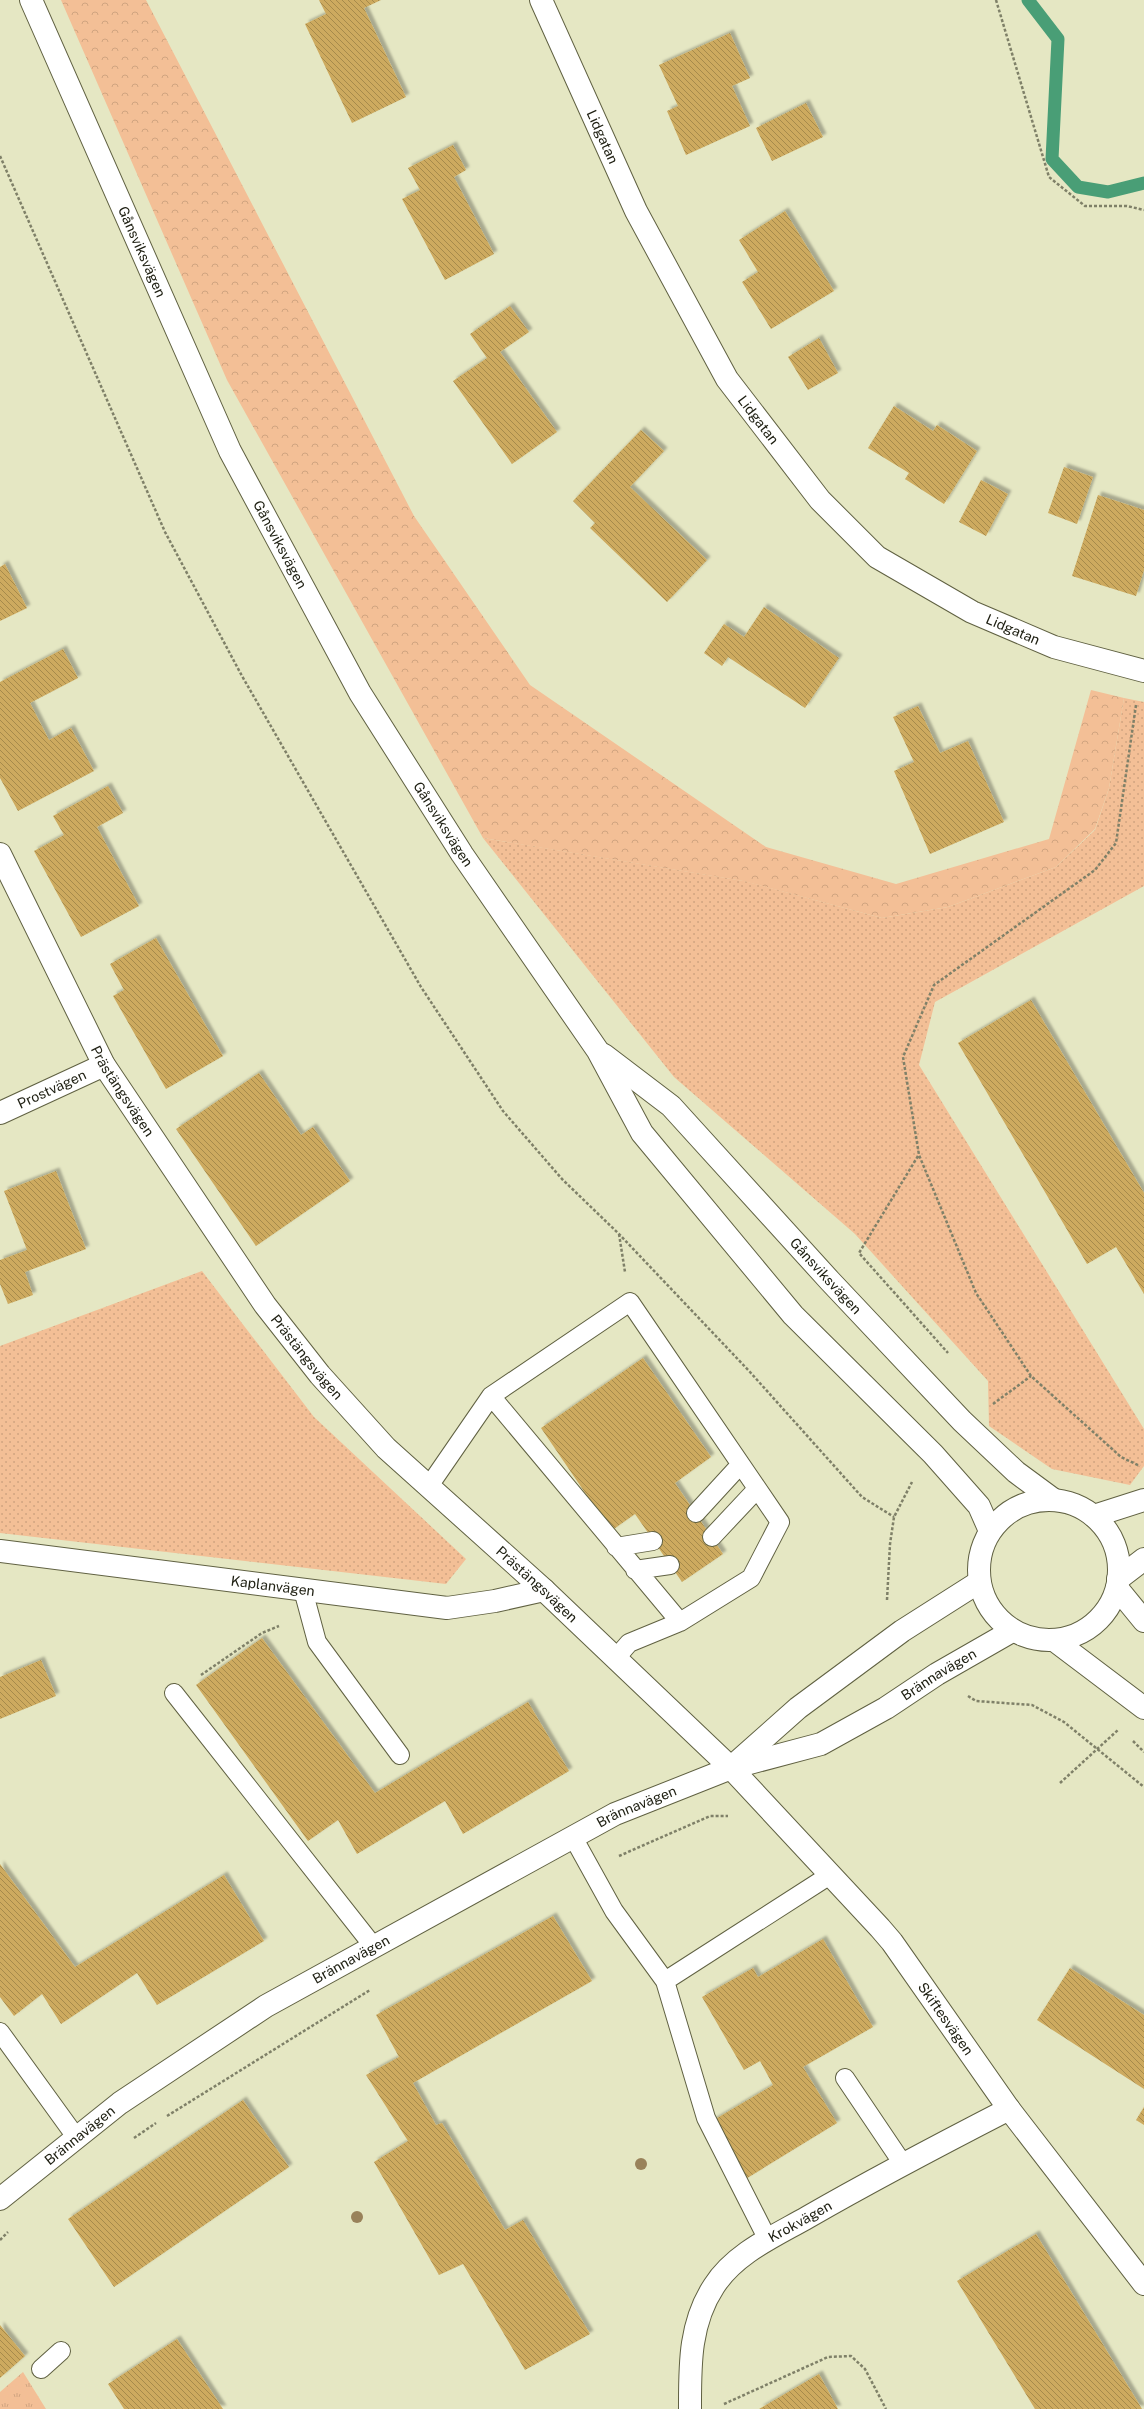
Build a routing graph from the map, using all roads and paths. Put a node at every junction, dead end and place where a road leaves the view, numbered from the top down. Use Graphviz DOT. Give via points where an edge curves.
graph roads {
  1 [pos="31,0"];
  2 [pos="541,0"];
  3 [pos="996,0"];
  4 [pos="0,156"];
  5 [pos="1144,210"];
  6 [pos="1142,671"];
  7 [pos="0,854"];
  8 [pos="598,1052"];
  9 [pos="104,1065"];
  10 [pos="0,1113"];
  11 [pos="919,1155"];
  12 [pos="619,1234"];
  13 [pos="630,1302"];
  14 [pos="952,1357"];
  15 [pos="1031,1376"];
  16 [pos="491,1396"];
  17 [pos="988,1398"];
  18 [pos="993,1404"];
  19 [pos="965,1424"];
  20 [pos="740,1465"];
  21 [pos="1144,1467"];
  22 [pos="429,1486"];
  23 [pos="757,1489"];
  24 [pos="1054,1500"];
  25 [pos="1144,1500"];
  26 [pos="696,1513"];
  27 [pos="1094,1516"];
  28 [pos="990,1531"];
  29 [pos="712,1537"];
  30 [pos="654,1541"];
  31 [pos="616,1547"];
  32 [pos="0,1551"];
  33 [pos="1144,1558"];
  34 [pos="670,1565"];
  35 [pos="635,1570"];
  36 [pos="979,1582"];
  37 [pos="1118,1583"];
  38 [pos="303,1590"];
  39 [pos="544,1590"];
  40 [pos="887,1605"];
  41 [pos="309,1614"];
  42 [pos="1144,1621"];
  43 [pos="680,1622"];
  44 [pos="1012,1631"];
  45 [pos="1054,1640"];
  46 [pos="616,1658"];
  47 [pos="174,1693"];
  48 [pos="964,1694"];
  49 [pos="1144,1708"];
  50 [pos="1120,1728"];
  51 [pos="1096,1750"];
  52 [pos="400,1755"];
  53 [pos="731,1768"];
  54 [pos="1060,1782"];
  55 [pos="1144,1787"];
  56 [pos="762,1802"];
  57 [pos="573,1837"];
  58 [pos="590,1868"];
  59 [pos="830,1875"];
  60 [pos="374,1947"];
  61 [pos="665,1981"];
  62 [pos="377,1986"];
  63 [pos="0,2032"];
  64 [pos="845,2078"];
  65 [pos="1008,2109"];
  66 [pos="76,2137"];
  67 [pos="129,2142"];
  68 [pos="903,2164"];
  69 [pos="0,2199"];
  70 [pos="11,2230"];
  71 [pos="0,2240"];
  72 [pos="768,2240"];
  73 [pos="1144,2284"];
  74 [pos="61,2351"];
  75 [pos="41,2369"];
  76 [pos="693,2404"];
  77 [pos="720,2406"];
  78 [pos="886,2409"];
  1 -- 8 [label="street, Gånsviksvägen" via="237,465 360,693 462,854"];
  2 -- 6 [label="street, Lidgatan" via="636,211 727,379 820,500 876,557 972,612 1054,647"];
  3 -- 5 [label="path" via="1048,177 1085,206 1128,206"];
  4 -- 12 [label="path" via="165,532 250,690 422,987 503,1111 562,1179"];
  6 -- 11 [label="path" via="1116,843 1095,870 934,985 903,1057"];
  7 -- 9 [label="street, Prästängsvägen"];
  8 -- 19 [label="street, Gånsviksvägen" via="671,1106 830,1281"];
  8 -- 28 [label="street, Gånsviksvägen" via="642,1133 794,1315 933,1454 979,1506"];
  9 -- 10 [label="street, Prostvägen"];
  9 -- 22 [label="street, Prästängsvägen" via="265,1305 325,1381 386,1448"];
  11 -- 14 [label="path" via="859,1253"];
  11 -- 15 [label="path" via="976,1293"];
  12 -- 13 [label="path"];
  12 -- 40 [label="path" via="750,1372 862,1497 894,1517"];
  13 -- 16 [label="lane"];
  13 -- 20 [label="lane"];
  15 -- 18 [label="path"];
  15 -- 21 [label="path" via="1120,1458"];
  16 -- 22 [label="lane"];
  16 -- 31 [label="lane"];
  17 -- 18 [label="path"];
  18 -- 19 [label="path"];
  19 -- 24 [label="street, Gånsviksvägen" via="1016,1472"];
  20 -- 23 [label="lane"];
  20 -- 26 [label="lane"];
  22 -- 39 [label="street, Prästängsvägen"];
  23 -- 29 [label="lane"];
  23 -- 43 [label="lane" via="780,1522 751,1578"];
  24 -- 27 [label="street" via="1075,1505"];
  24 -- 28 [label="street" via="1036,1501 1018,1507 1003,1517"];
  25 -- 27 [label="street"];
  27 -- 37 [label="street" via="1106,1529 1114,1545 1118,1562"];
  28 -- 36 [label="street" via="982,1547"];
  30 -- 31 [label="lane"];
  31 -- 35 [label="lane"];
  32 -- 38 [label="street, Kaplanvägen"];
  33 -- 37 [label="street"];
  34 -- 35 [label="lane"];
  35 -- 43 [label="lane"];
  36 -- 44 [label="street" via="985,1601"];
  36 -- 53 [label="street, Brännavägen" via="902,1631 798,1708"];
  37 -- 42 [label="street"];
  37 -- 45 [label="street" via="1108,1608 1094,1624 1075,1635"];
  38 -- 39 [label="street, Kaplanvägen" via="447,1608"];
  38 -- 41 [label="lane"];
  39 -- 46 [label="street, Prästängsvägen"];
  41 -- 47 [label="path" via="262,1633"];
  41 -- 52 [label="lane" via="317,1642"];
  43 -- 46 [label="lane" via="629,1644"];
  44 -- 45 [label="street" via="1032,1638"];
  44 -- 53 [label="street, Brännavägen" via="937,1674 886,1708 821,1744"];
  45 -- 49 [label="street"];
  46 -- 53 [label="street, Prästängsvägen"];
  47 -- 60 [label="lane"];
  48 -- 51 [label="path" via="976,1701 1032,1705 1064,1722"];
  50 -- 51 [label="path"];
  51 -- 54 [label="path"];
  51 -- 55 [label="path"];
  53 -- 56 [label="street, Skiftesvägen"];
  53 -- 57 [label="street, Brännavägen" via="615,1814"];
  56 -- 58 [label="path" via="730,1816 710,1816"];
  56 -- 59 [label="street, Skiftesvägen"];
  57 -- 58 [label="lane"];
  57 -- 60 [label="street, Brännavägen"];
  58 -- 61 [label="lane" via="614,1911"];
  59 -- 61 [label="lane"];
  59 -- 65 [label="street, Skiftesvägen" via="892,1942"];
  60 -- 66 [label="street, Brännavägen" via="266,2006 120,2103"];
  61 -- 72 [label="lane" via="706,2118"];
  62 -- 67 [label="path" via="161,2119"];
  63 -- 66 [label="lane"];
  64 -- 68 [label="lane"];
  65 -- 68 [label="street, Krokvägen"];
  65 -- 73 [label="street, Skiftesvägen"];
  66 -- 69 [label="street, Brännavägen"];
  68 -- 72 [label="street, Krokvägen"];
  70 -- 71 [label="path"];
  72 -- 76 [label="street, Krokvägen" via="733,2263 714,2286 697,2323 691,2350"];
  74 -- 75 [label="lane"];
  77 -- 78 [label="path" via="828,2357 851,2356 865,2370"];
}
